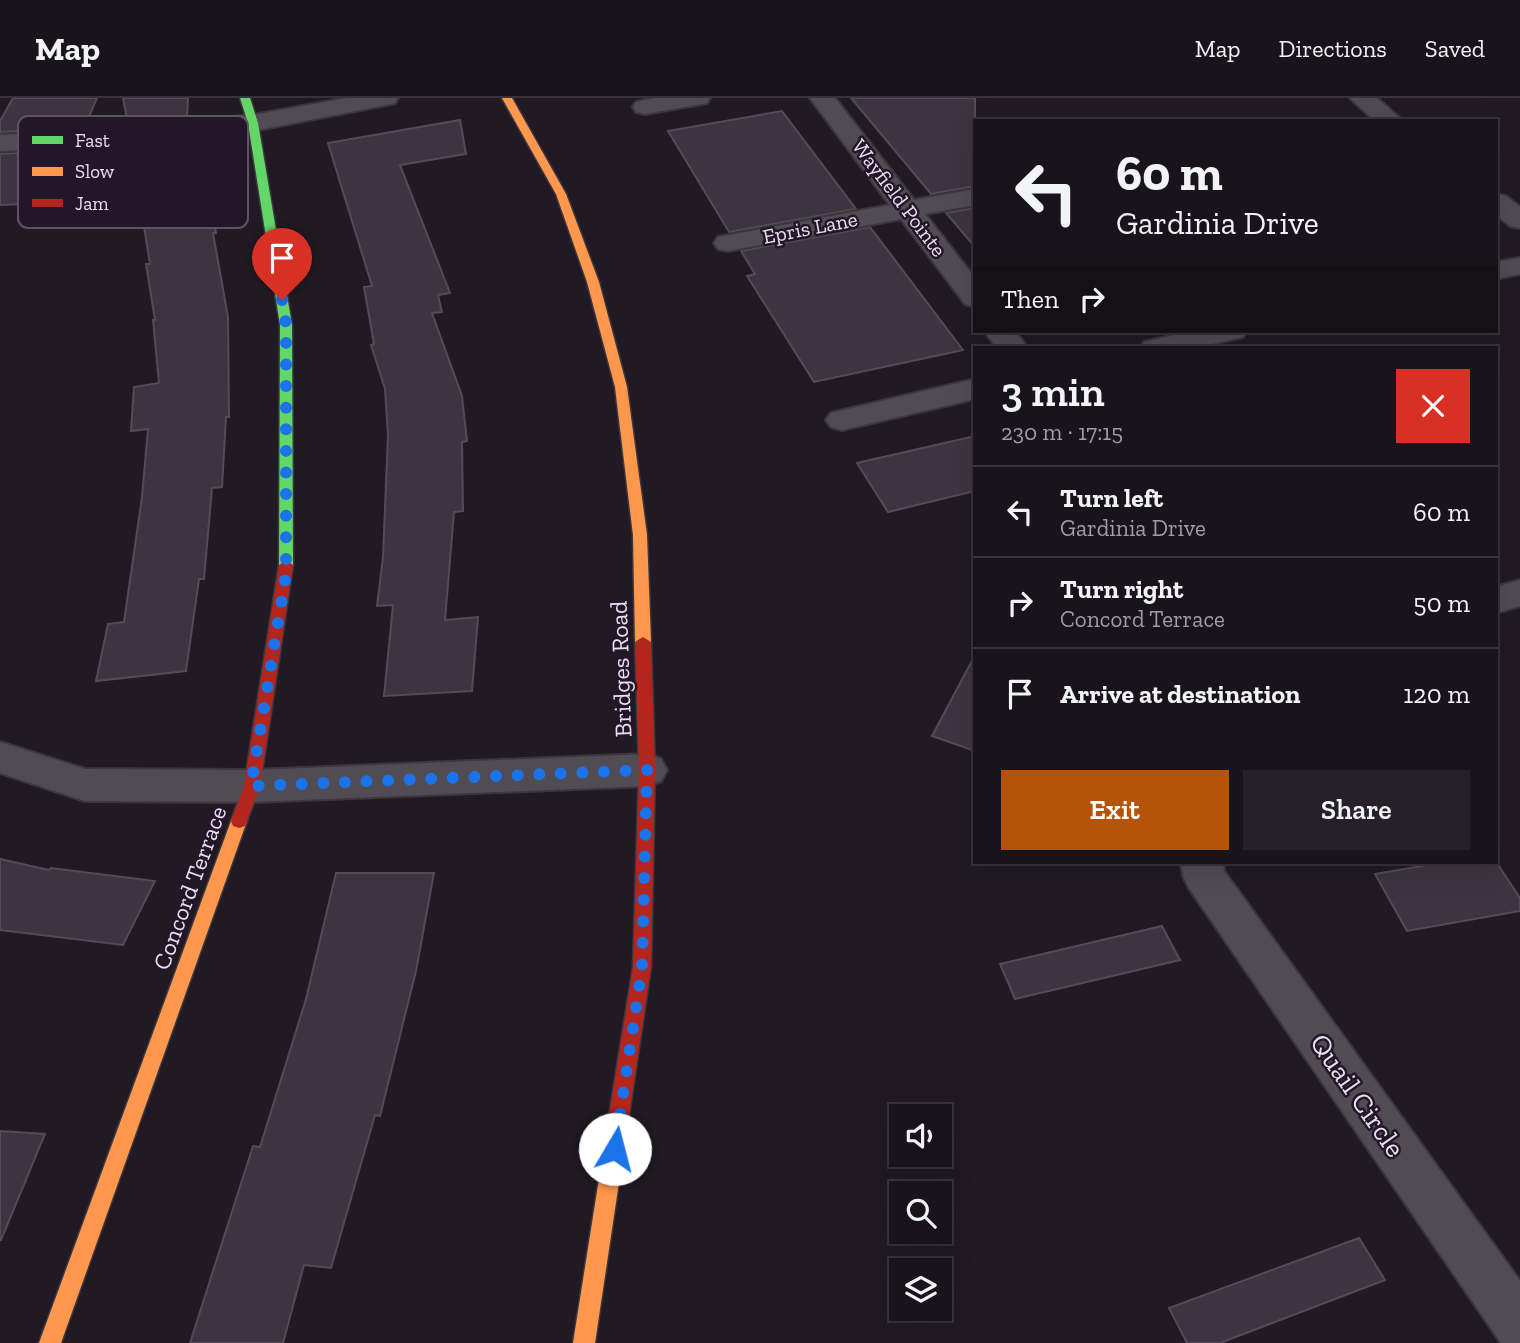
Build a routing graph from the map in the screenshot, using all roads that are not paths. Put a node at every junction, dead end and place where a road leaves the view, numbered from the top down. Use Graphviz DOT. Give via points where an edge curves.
graph roads {
  1 [pos="245,98"];
  2 [pos="386,98"];
  3 [pos="508,98"];
  4 [pos="698,98"];
  5 [pos="822,98"];
  6 [pos="1362,98"];
  7 [pos="645,107"];
  8 [pos="1383,119"];
  9 [pos="248,123"];
  10 [pos="253,123"];
  11 [pos="18,142"];
  12 [pos="0,143"];
  13 [pos="973,197"];
  14 [pos="1498,204"];
  15 [pos="909,210"];
  16 [pos="1520,220"];
  17 [pos="728,243"];
  18 [pos="1520,266"];
  19 [pos="1498,271"];
  20 [pos="973,295"];
  21 [pos="1224,333"];
  22 [pos="1164,346"];
  23 [pos="973,389"];
  24 [pos="842,420"];
  25 [pos="1520,593"];
  26 [pos="1498,599"];
  27 [pos="0,757"];
  28 [pos="647,770"];
  29 [pos="251,786"];
  30 [pos="1202,864"];
  31 [pos="1520,1325"];
  32 [pos="50,1343"];
  33 [pos="584,1343"];
  1 -- 10 [label="street, Concord Terrace"];
  2 -- 10 [label="street"];
  3 -- 28 [label="street, Bridges Road" via="561,194 593,282 621,387 640,536"];
  4 -- 7 [label="street"];
  5 -- 15 [label="street, Wayfield Pointe"];
  6 -- 8 [label="street"];
  9 -- 10 [label="street"];
  10 -- 29 [label="street, Concord Terrace" via="286,325 286,574"];
  11 -- 12 [label="street"];
  13 -- 15 [label="street, Epris Lane"];
  14 -- 16 [label="street"];
  15 -- 17 [label="street, Epris Lane"];
  15 -- 20 [label="street, Wayfield Pointe"];
  18 -- 19 [label="street"];
  21 -- 22 [label="street"];
  23 -- 24 [label="street"];
  25 -- 26 [label="street"];
  27 -- 29 [label="street" via="85,785"];
  28 -- 29 [label="street"];
  28 -- 33 [label="street, Bridges Road" via="642,967"];
  29 -- 32 [label="street, Concord Terrace"];
  30 -- 31 [label="street, Quail Circle" via="1204,876"];
}
